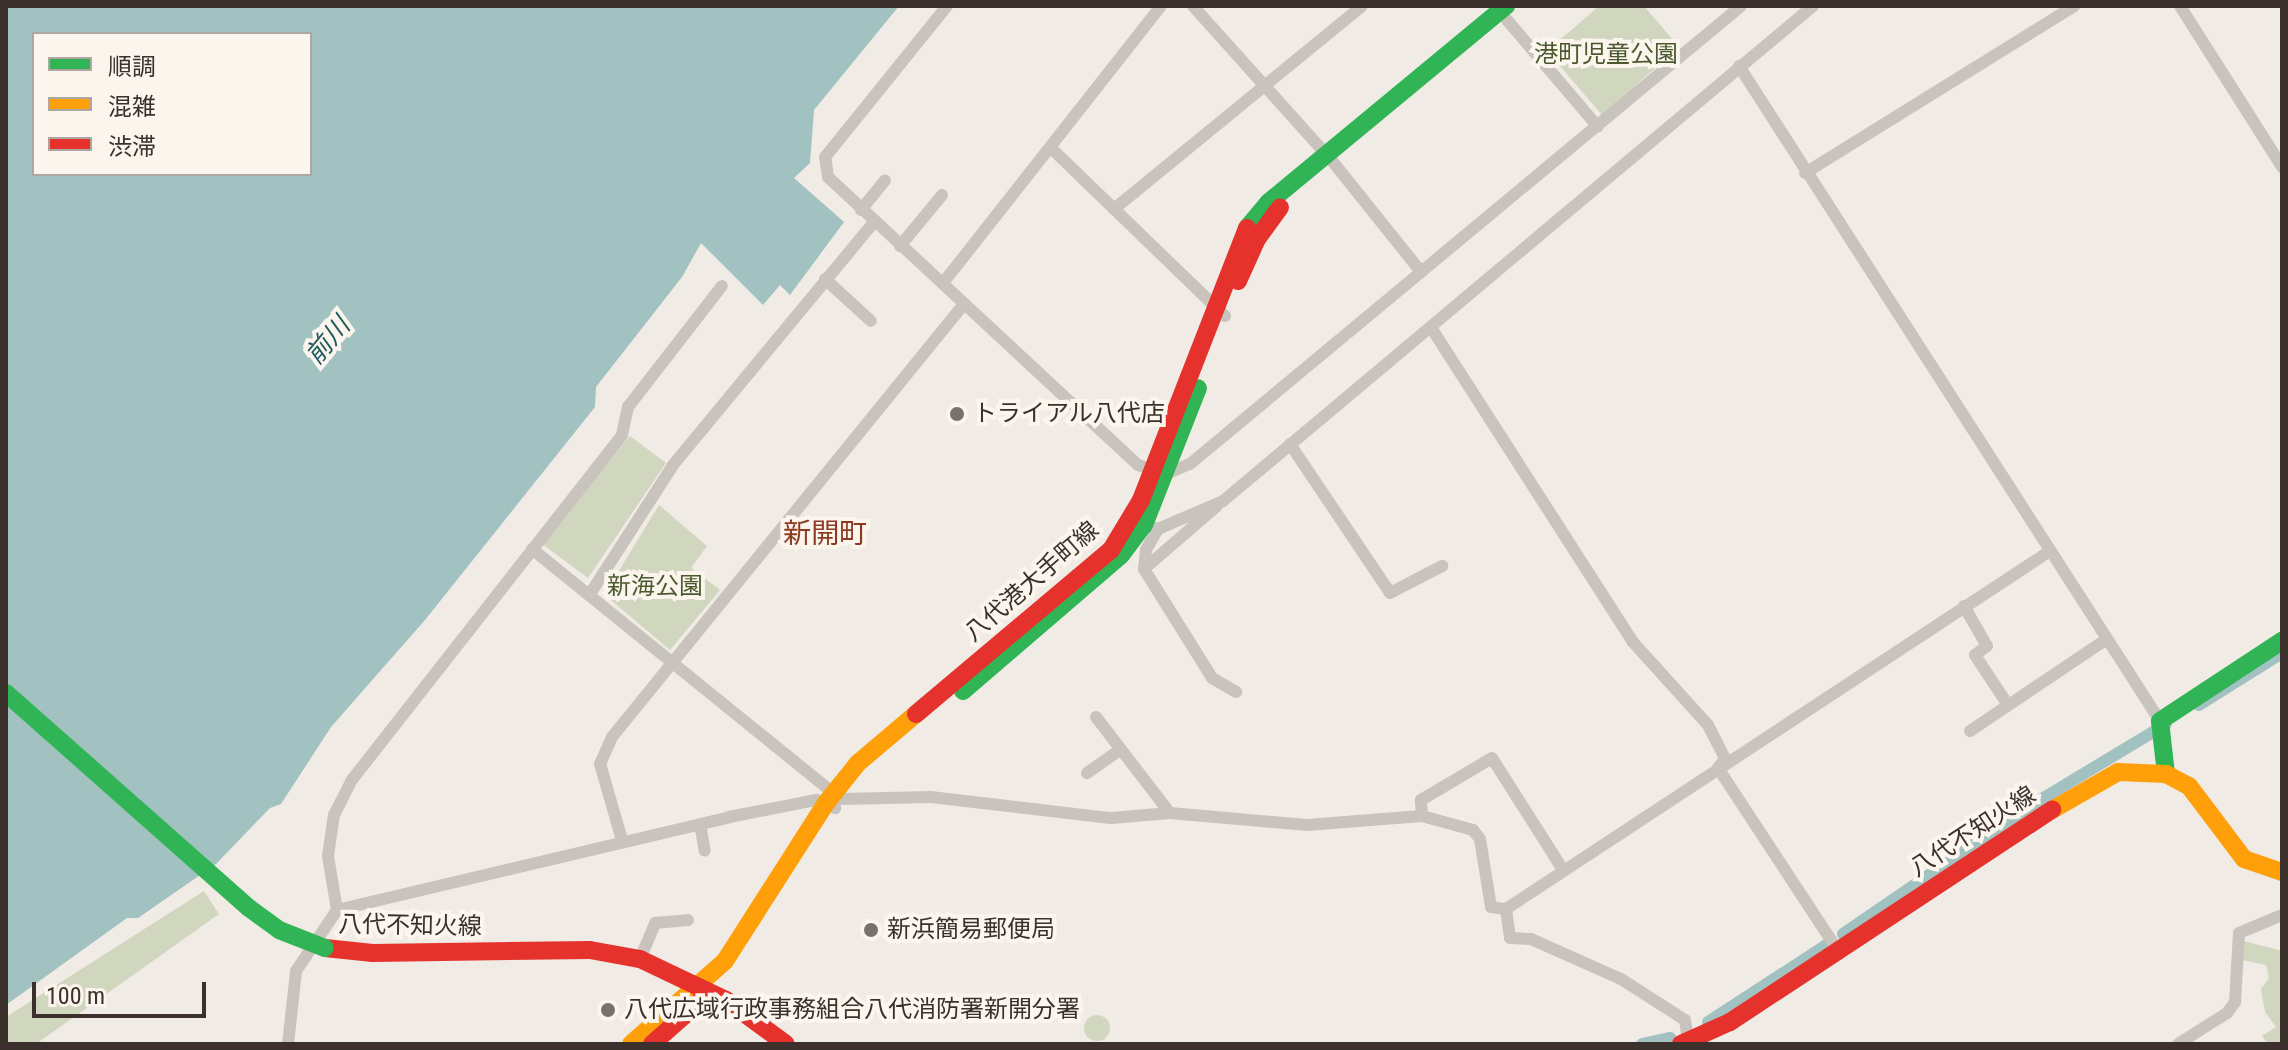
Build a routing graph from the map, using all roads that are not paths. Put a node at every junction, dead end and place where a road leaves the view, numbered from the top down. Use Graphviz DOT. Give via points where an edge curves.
graph roads {
  1 [pos="947,6"];
  2 [pos="1161,6"];
  3 [pos="1193,6"];
  4 [pos="1362,6"];
  5 [pos="1523,6"];
  6 [pos="1741,6"];
  7 [pos="1813,6"];
  8 [pos="2074,6"];
  9 [pos="2180,6"];
  10 [pos="1499,12"];
  11 [pos="1739,66"];
  12 [pos="1264,88"];
  13 [pos="1598,127"];
  14 [pos="1051,148"];
  15 [pos="1329,160"];
  16 [pos="2282,167"];
  17 [pos="1805,173"];
  18 [pos="885,180"];
  19 [pos="942,195"];
  20 [pos="1114,209"];
  21 [pos="861,210"];
  22 [pos="874,222"];
  23 [pos="900,246"];
  24 [pos="1421,272"];
  25 [pos="825,279"];
  26 [pos="943,283"];
  27 [pos="722,286"];
  28 [pos="964,304"];
  29 [pos="1220,312"];
  30 [pos="871,321"];
  31 [pos="1432,329"];
  32 [pos="1290,444"];
  33 [pos="1159,473"];
  34 [pos="1223,501"];
  35 [pos="1151,527"];
  36 [pos="532,549"];
  37 [pos="2050,551"];
  38 [pos="1442,566"];
  39 [pos="1144,569"];
  40 [pos="590,594"];
  41 [pos="1964,606"];
  42 [pos="2107,639"];
  43 [pos="2282,641"];
  44 [pos="671,662"];
  45 [pos="1236,692"];
  46 [pos="6,693"];
  47 [pos="2008,705"];
  48 [pos="1096,717"];
  49 [pos="2160,722"];
  50 [pos="1970,731"];
  51 [pos="1119,751"];
  52 [pos="1718,768"];
  53 [pos="1087,773"];
  54 [pos="2166,774"];
  55 [pos="834,801"];
  56 [pos="1170,813"];
  57 [pos="1422,816"];
  58 [pos="700,824"];
  59 [pos="622,840"];
  60 [pos="705,851"];
  61 [pos="1563,870"];
  62 [pos="2282,872"];
  63 [pos="1506,909"];
  64 [pos="337,910"];
  65 [pos="2282,915"];
  66 [pos="688,920"];
  67 [pos="1837,949"];
  68 [pos="640,959"];
  69 [pos="705,989"];
  70 [pos="1686,1043"];
  71 [pos="288,1044"];
  72 [pos="631,1044"];
  73 [pos="652,1044"];
  74 [pos="786,1044"];
  75 [pos="2178,1044"];
  1 -- 21 [label="street" via="825,157 828,177"];
  2 -- 14 [label="street"];
  3 -- 12 [label="street"];
  4 -- 12 [label="street"];
  5 -- 10 [label="main road, 八代港大手町線"];
  6 -- 13 [label="street"];
  7 -- 11 [label="street"];
  8 -- 17 [label="street"];
  9 -- 16 [label="street"];
  10 -- 13 [label="street"];
  10 -- 15 [label="main road, 八代港大手町線"];
  11 -- 17 [label="street"];
  11 -- 31 [label="street"];
  12 -- 15 [label="street"];
  12 -- 20 [label="street"];
  13 -- 24 [label="street"];
  14 -- 20 [label="street"];
  14 -- 26 [label="street"];
  15 -- 24 [label="street"];
  15 -- 29 [label="main road, 八代港大手町線" via="1269,202 1247,228"];
  17 -- 37 [label="street"];
  18 -- 21 [label="street"];
  19 -- 23 [label="street"];
  20 -- 29 [label="street"];
  21 -- 22 [label="street"];
  22 -- 23 [label="street"];
  22 -- 25 [label="street"];
  23 -- 26 [label="street"];
  24 -- 33 [label="street" via="1190,464"];
  25 -- 30 [label="street"];
  25 -- 40 [label="street" via="673,465"];
  26 -- 28 [label="street"];
  27 -- 36 [label="street" via="628,407 622,435"];
  28 -- 33 [label="street" via="1138,465"];
  28 -- 44 [label="street"];
  29 -- 33 [label="main road, 八代港大手町線"];
  31 -- 32 [label="street"];
  31 -- 52 [label="street" via="1632,641 1708,725 1725,759"];
  32 -- 34 [label="street"];
  32 -- 38 [label="street" via="1390,593"];
  33 -- 35 [label="main road, 八代港大手町線"];
  33 -- 55 [label="main road, 八代港大手町線" via="1111,550 858,763"];
  34 -- 35 [label="street"];
  34 -- 39 [label="street"];
  35 -- 39 [label="street"];
  35 -- 55 [label="main road, 八代港大手町線" via="1098,579"];
  36 -- 40 [label="street"];
  36 -- 64 [label="street" via="351,781 334,815 328,856"];
  37 -- 41 [label="street"];
  37 -- 42 [label="street"];
  39 -- 45 [label="street" via="1212,678"];
  40 -- 44 [label="street"];
  41 -- 47 [label="street" via="1987,646 1975,655"];
  41 -- 52 [label="street"];
  42 -- 47 [label="street"];
  42 -- 49 [label="street"];
  43 -- 49 [label="main road"];
  44 -- 55 [label="street"];
  44 -- 59 [label="street" via="603,751 600,764"];
  46 -- 68 [label="main road, 八代不知火線, bridge" via="279,930 325,948 373,953 590,950"];
  47 -- 50 [label="street"];
  48 -- 51 [label="street"];
  49 -- 54 [label="main road"];
  51 -- 53 [label="street"];
  51 -- 56 [label="street"];
  52 -- 61 [label="street"];
  52 -- 67 [label="street"];
  54 -- 62 [label="main road" via="2199,795 2244,859"];
  54 -- 67 [label="main road, 八代不知火線" via="2140,770 2097,780"];
  55 -- 56 [label="street" via="931,797 1111,818"];
  55 -- 58 [label="street" via="816,800"];
  55 -- 69 [label="main road, 八代港大手町線" via="755,942"];
  56 -- 57 [label="street" via="1307,825"];
  57 -- 61 [label="street" via="1421,800 1492,758"];
  57 -- 63 [label="street" via="1473,830 1480,839 1491,907"];
  58 -- 59 [label="street"];
  58 -- 60 [label="street"];
  59 -- 64 [label="street"];
  61 -- 63 [label="street"];
  63 -- 70 [label="street" via="1510,938 1531,939 1621,979 1685,1020"];
  64 -- 71 [label="street" via="296,971"];
  65 -- 75 [label="street" via="2239,933 2235,1002 2227,1013"];
  66 -- 68 [label="street" via="655,923"];
  67 -- 70 [label="main road, 八代不知火線" via="1730,1022"];
  68 -- 69 [label="main road, 八代不知火線"];
  69 -- 72 [label="main road, 八代港大手町線"];
  69 -- 73 [label="main road, 八代港大手町線"];
  69 -- 74 [label="main road, 八代不知火線"];
}
